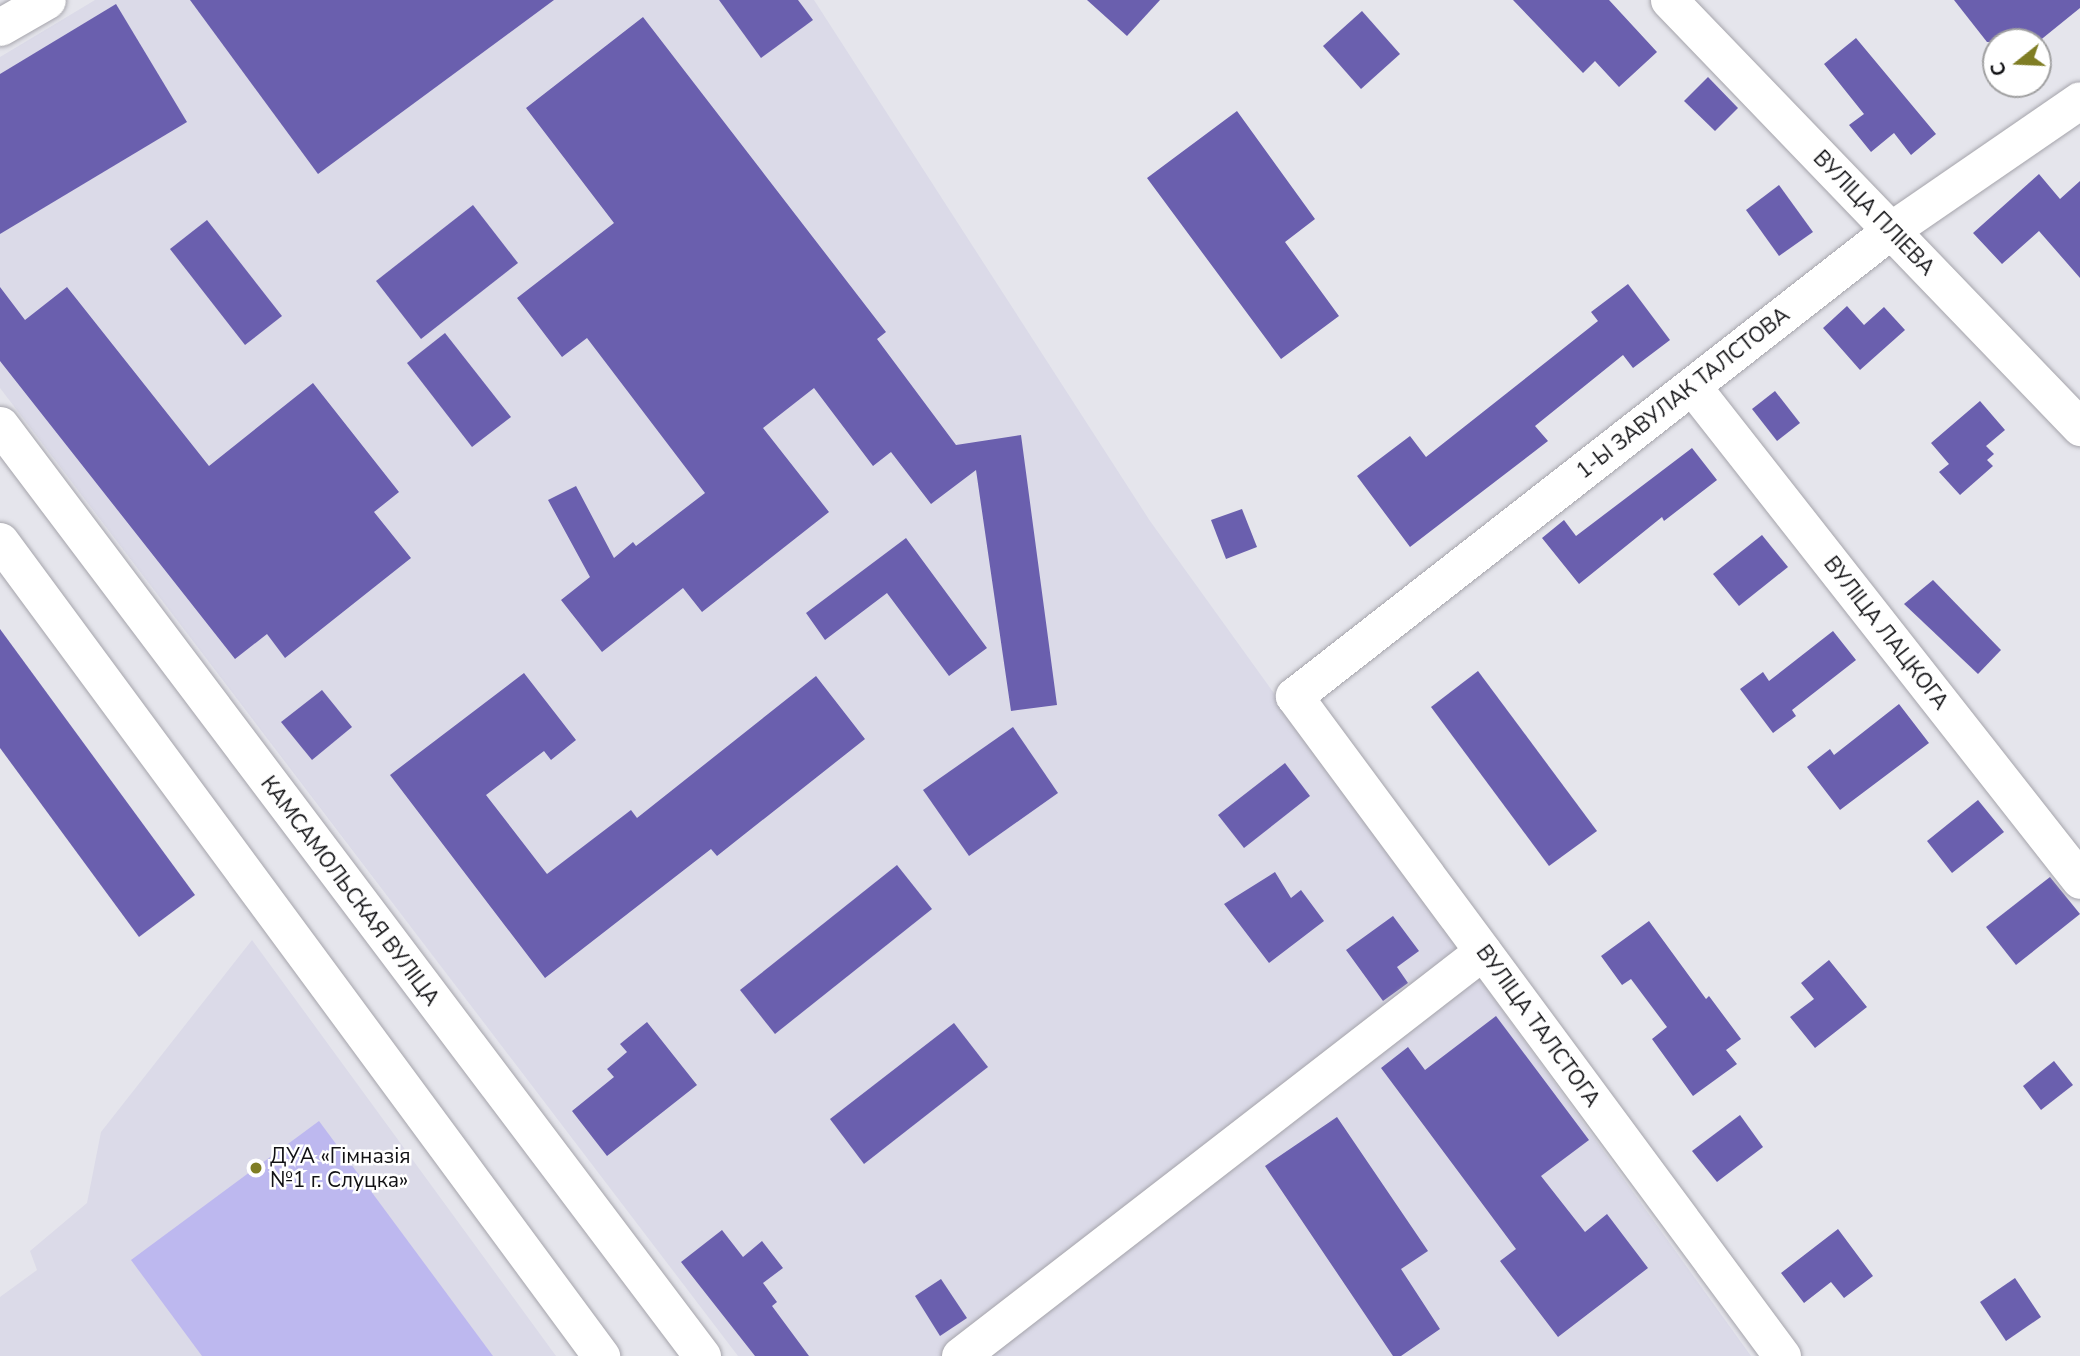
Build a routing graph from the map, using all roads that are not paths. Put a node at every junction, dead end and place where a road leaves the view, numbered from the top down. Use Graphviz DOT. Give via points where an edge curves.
graph roads {
  1 [pos="47,0"];
  2 [pos="1669,0"];
  3 [pos="0,27"];
  4 [pos="2080,100"];
  5 [pos="1891,230"];
  6 [pos="1692,386"];
  7 [pos="0,425"];
  8 [pos="2080,427"];
  9 [pos="0,541"];
  10 [pos="1294,696"];
  11 [pos="2080,880"];
  12 [pos="1483,951"];
  13 [pos="601,1356"];
  14 [pos="702,1356"];
  15 [pos="960,1356"];
  16 [pos="1782,1356"];
  1 -- 3 [label="street"];
  2 -- 5 [label="street, ВУЛІЦА ПЛІЕВА"];
  4 -- 5 [label="street, 1-Ы ЗАВУЛАК ТАЛСТОВА"];
  5 -- 6 [label="street, 1-Ы ЗАВУЛАК ТАЛСТОВА"];
  5 -- 8 [label="street, ВУЛІЦА ПЛІЕВА"];
  6 -- 10 [label="street, 1-Ы ЗАВУЛАК ТАЛСТОВА"];
  6 -- 11 [label="street, ВУЛІЦА ЛАЦКОГА"];
  7 -- 14 [label="street, КАМСАМОЛЬСКАЯ ВУЛІЦА"];
  9 -- 13 [label="street"];
  10 -- 12 [label="street, ВУЛІЦА ТАЛСТОГА"];
  12 -- 15 [label="street"];
  12 -- 16 [label="street, ВУЛІЦА ТАЛСТОГА"];
}
